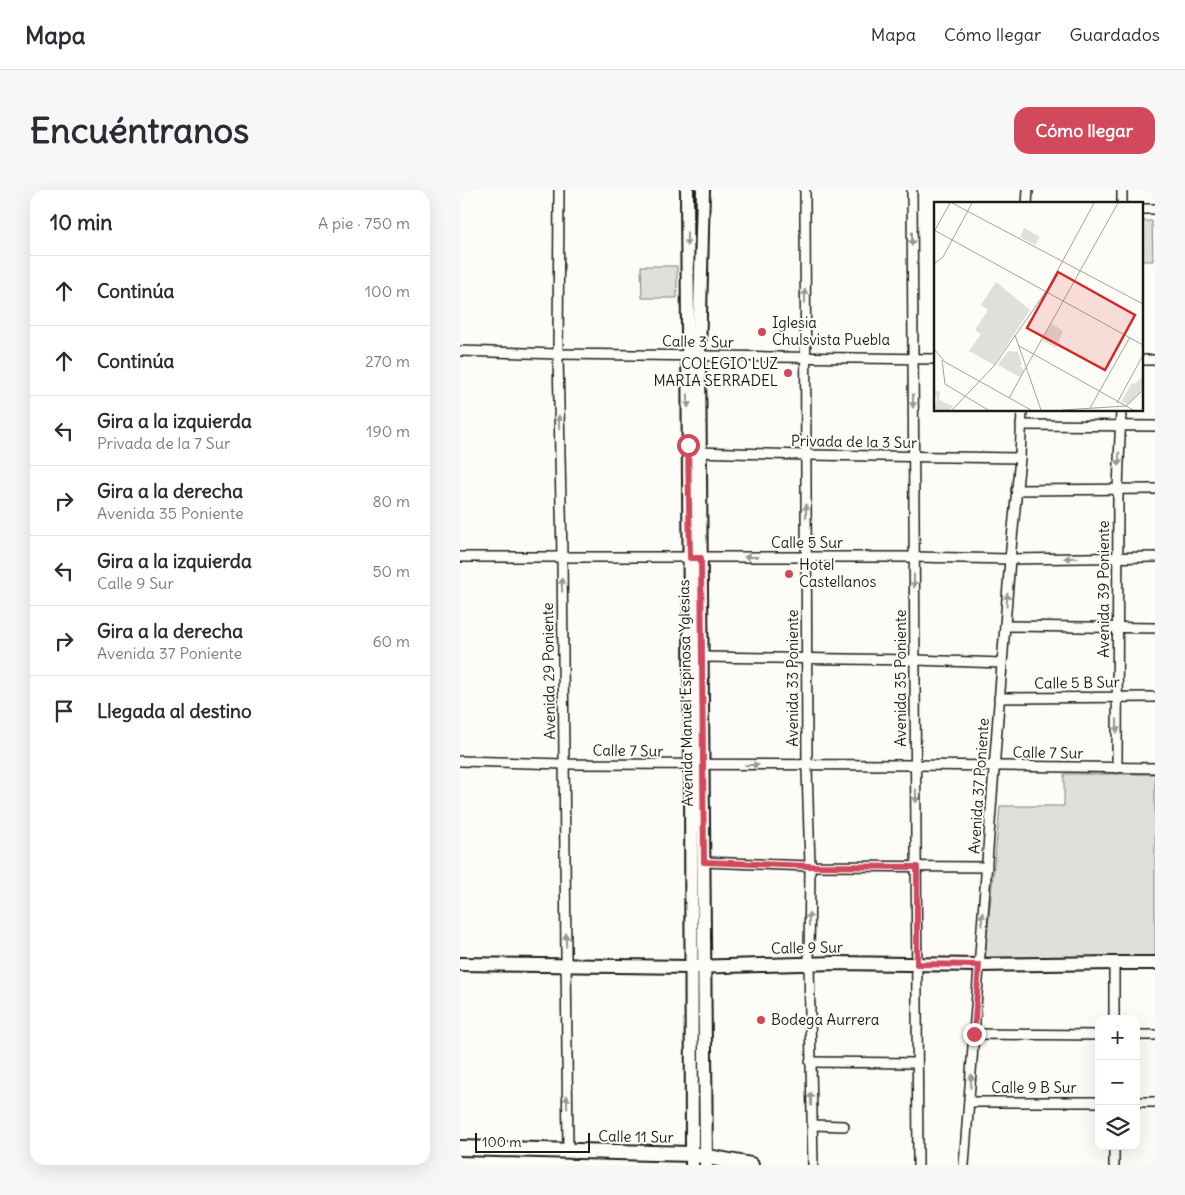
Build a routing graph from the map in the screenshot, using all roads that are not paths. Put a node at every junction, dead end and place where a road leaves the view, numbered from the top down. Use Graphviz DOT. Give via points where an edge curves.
graph roads {
  1 [pos="559,190"];
  2 [pos="687,190"];
  3 [pos="703,190"];
  4 [pos="805,190"];
  5 [pos="912,190"];
  6 [pos="1142,209"];
  7 [pos="1155,209"];
  8 [pos="460,352"];
  9 [pos="558,354"];
  10 [pos="694,356"];
  11 [pos="806,357"];
  12 [pos="913,358"];
  13 [pos="934,359"];
  14 [pos="1142,360"];
  15 [pos="1155,360"];
  16 [pos="1022,411"];
  17 [pos="1121,411"];
  18 [pos="1021,425"];
  19 [pos="1120,426"];
  20 [pos="1155,426"];
  21 [pos="695,452"];
  22 [pos="806,455"];
  23 [pos="914,456"];
  24 [pos="1020,458"];
  25 [pos="1118,489"];
  26 [pos="1155,489"];
  27 [pos="1016,490"];
  28 [pos="460,557"];
  29 [pos="562,557"];
  30 [pos="806,557"];
  31 [pos="914,557"];
  32 [pos="1118,557"];
  33 [pos="1155,557"];
  34 [pos="695,558"];
  35 [pos="1010,559"];
  36 [pos="1004,626"];
  37 [pos="1118,628"];
  38 [pos="1155,628"];
  39 [pos="702,658"];
  40 [pos="806,658"];
  41 [pos="915,660"];
  42 [pos="1002,662"];
  43 [pos="1117,697"];
  44 [pos="1155,697"];
  45 [pos="999,698"];
  46 [pos="460,761"];
  47 [pos="564,764"];
  48 [pos="697,765"];
  49 [pos="807,765"];
  50 [pos="915,765"];
  51 [pos="994,766"];
  52 [pos="1117,768"];
  53 [pos="1155,768"];
  54 [pos="704,862"];
  55 [pos="810,866"];
  56 [pos="917,867"];
  57 [pos="987,867"];
  58 [pos="809,963"];
  59 [pos="1114,963"];
  60 [pos="1155,963"];
  61 [pos="460,964"];
  62 [pos="917,964"];
  63 [pos="566,965"];
  64 [pos="979,965"];
  65 [pos="698,967"];
  66 [pos="1114,1015"];
  67 [pos="974,1034"];
  68 [pos="1095,1034"];
  69 [pos="1140,1035"];
  70 [pos="1155,1035"];
  71 [pos="810,1062"];
  72 [pos="917,1063"];
  73 [pos="969,1102"];
  74 [pos="1095,1102"];
  75 [pos="1140,1102"];
  76 [pos="1155,1102"];
  77 [pos="812,1125"];
  78 [pos="844,1126"];
  79 [pos="460,1148"];
  80 [pos="1114,1150"];
  81 [pos="568,1151"];
  82 [pos="699,1160"];
  83 [pos="751,1165"];
  84 [pos="813,1165"];
  85 [pos="918,1165"];
  86 [pos="964,1165"];
  87 [pos="1114,1165"];
  1 -- 9 [label="street, Avenida 29 Poniente"];
  2 -- 10 [label="main road, Avenida Manuel Espinosa Yglesias, one-way"];
  3 -- 10 [label="main road, Avenida Manuel Espinosa Yglesias"];
  11 -- 4 [label="street, Avenida 33 Poniente, one-way"];
  5 -- 12 [label="street, Avenida 35 Poniente, one-way"];
  6 -- 7 [label="street"];
  8 -- 9 [label="street, Calle 3 Sur"];
  9 -- 10 [label="street, Calle 3 Sur"];
  29 -- 9 [label="street, Avenida 29 Poniente, one-way"];
  10 -- 11 [label="street, Calle 3 Sur"];
  10 -- 21 [label="main road, Avenida Manuel Espinosa Yglesias"];
  11 -- 12 [label="street, Calle 3 Sur"];
  11 -- 22 [label="street, Avenida 33 Poniente"];
  12 -- 13 [label="street, Calle 3 Sur"];
  12 -- 23 [label="street, Avenida 35 Poniente, one-way"];
  14 -- 15 [label="street"];
  16 -- 18 [label="street, Avenida 37 Poniente"];
  17 -- 19 [label="street, Avenida 39 Poniente"];
  18 -- 19 [label="street"];
  18 -- 24 [label="street, Avenida 37 Poniente"];
  19 -- 20 [label="street"];
  19 -- 25 [label="street, Avenida 39 Poniente, one-way"];
  21 -- 22 [label="street, Privada de la 3 Sur"];
  21 -- 34 [label="main road, Avenida Manuel Espinosa Yglesias"];
  22 -- 23 [label="street, Privada de la 3 Sur"];
  30 -- 22 [label="street, Avenida 33 Poniente, one-way"];
  23 -- 24 [label="street, Privada de la 3 Sur"];
  23 -- 31 [label="street, Avenida 35 Poniente"];
  24 -- 27 [label="street, Avenida 37 Poniente"];
  25 -- 26 [label="street"];
  25 -- 27 [label="street"];
  25 -- 32 [label="street, Avenida 39 Poniente"];
  27 -- 35 [label="street, Avenida 37 Poniente"];
  28 -- 29 [label="street, Calle 5 Sur"];
  29 -- 34 [label="street, Calle 5 Sur"];
  47 -- 29 [label="street, Avenida 29 Poniente, one-way"];
  30 -- 31 [label="street, Calle 5 Sur"];
  30 -- 34 [label="street, Calle 5 Sur, one-way"];
  30 -- 40 [label="street, Avenida 33 Poniente"];
  31 -- 35 [label="street, Calle 5 Sur"];
  31 -- 41 [label="street, Avenida 35 Poniente, one-way"];
  32 -- 33 [label="street, Calle 5 Sur"];
  32 -- 35 [label="street, Calle 5 Sur, one-way"];
  32 -- 37 [label="street, Avenida 39 Poniente"];
  34 -- 39 [label="main road, Avenida Manuel Espinosa Yglesias"];
  34 -- 48 [label="main road, Avenida Manuel Espinosa Yglesias"];
  36 -- 35 [label="street, Avenida 37 Poniente, one-way"];
  36 -- 37 [label="street"];
  36 -- 42 [label="street, Avenida 37 Poniente"];
  37 -- 38 [label="street"];
  37 -- 43 [label="street, Avenida 39 Poniente"];
  39 -- 40 [label="street"];
  39 -- 48 [label="main road, Avenida Manuel Espinosa Yglesias"];
  40 -- 41 [label="street"];
  40 -- 49 [label="street, Avenida 33 Poniente"];
  41 -- 42 [label="street"];
  41 -- 50 [label="street, Avenida 35 Poniente"];
  42 -- 45 [label="street, Avenida 37 Poniente"];
  43 -- 44 [label="street, Calle 5 B Sur"];
  43 -- 45 [label="street, Calle 5 B Sur"];
  43 -- 52 [label="street, Avenida 39 Poniente, one-way"];
  45 -- 51 [label="street, Avenida 37 Poniente"];
  46 -- 47 [label="street, Calle 7 Sur"];
  47 -- 48 [label="street, Calle 7 Sur"];
  63 -- 47 [label="street, Avenida 29 Poniente, one-way"];
  48 -- 49 [label="street, Calle 7 Sur, one-way"];
  48 -- 54 [label="main road, Avenida Manuel Espinosa Yglesias"];
  48 -- 65 [label="main road, Avenida Manuel Espinosa Yglesias"];
  49 -- 50 [label="street, Calle 7 Sur"];
  49 -- 55 [label="street, Avenida 33 Poniente"];
  50 -- 51 [label="street, Calle 7 Sur"];
  50 -- 56 [label="street, Avenida 35 Poniente, one-way"];
  51 -- 52 [label="street, Calle 7 Sur"];
  51 -- 57 [label="street, Avenida 37 Poniente"];
  52 -- 53 [label="street, Calle 7 Sur"];
  54 -- 55 [label="street"];
  54 -- 65 [label="main road, Avenida Manuel Espinosa Yglesias"];
  55 -- 56 [label="street"];
  58 -- 55 [label="street, Avenida 33 Poniente, one-way"];
  56 -- 57 [label="street"];
  56 -- 62 [label="street, Avenida 35 Poniente"];
  64 -- 57 [label="street, Avenida 37 Poniente, one-way"];
  58 -- 62 [label="main road, Calle 9 Sur"];
  58 -- 65 [label="main road, Calle 9 Sur"];
  58 -- 71 [label="street, Avenida 33 Poniente"];
  59 -- 60 [label="main road, Calle 9 Sur"];
  59 -- 64 [label="main road, Calle 9 Sur"];
  59 -- 66 [label="street"];
  61 -- 63 [label="main road, Calle 9 Sur"];
  62 -- 64 [label="main road, Calle 9 Sur"];
  62 -- 72 [label="street, Avenida 35 Poniente"];
  63 -- 65 [label="main road, Calle 9 Sur"];
  81 -- 63 [label="street, Avenida 29 Poniente, one-way"];
  64 -- 67 [label="street, Avenida 37 Poniente"];
  65 -- 82 [label="main road, Avenida Manuel Espinosa Yglesias"];
  67 -- 68 [label="street"];
  73 -- 67 [label="street, Avenida 37 Poniente, one-way"];
  69 -- 70 [label="street"];
  71 -- 72 [label="street"];
  77 -- 71 [label="street, Avenida 33 Poniente, one-way"];
  72 -- 85 [label="street, Avenida 35 Poniente"];
  73 -- 74 [label="street, Calle 9 B Sur"];
  73 -- 86 [label="street, Avenida 37 Poniente"];
  75 -- 76 [label="street"];
  77 -- 78 [label="street"];
  77 -- 84 [label="street, Avenida 33 Poniente"];
  79 -- 81 [label="main road, Calle 11 Sur"];
  80 -- 87 [label="street"];
  81 -- 82 [label="main road, Calle 11 Sur"];
  82 -- 83 [label="main road, Calle 11 Sur"];
}
